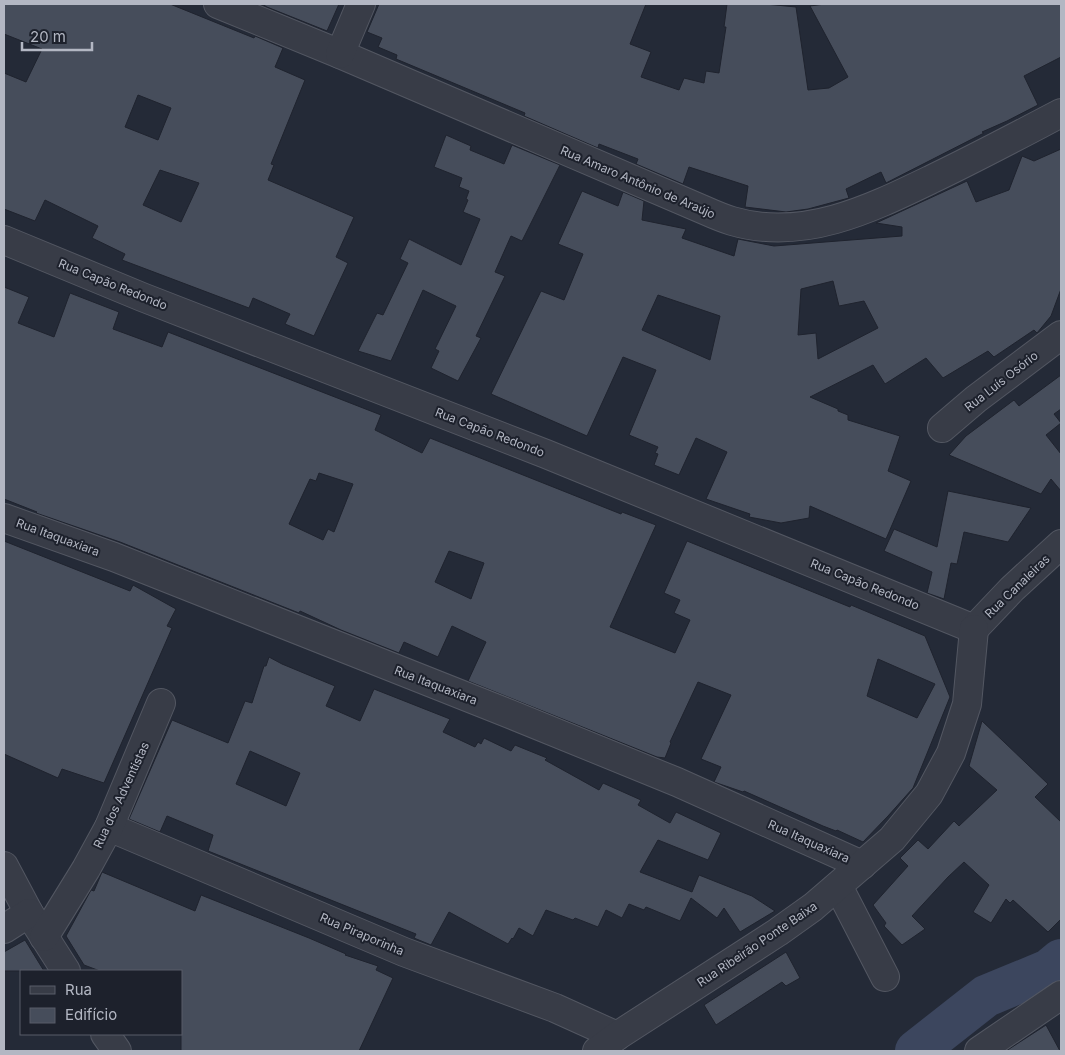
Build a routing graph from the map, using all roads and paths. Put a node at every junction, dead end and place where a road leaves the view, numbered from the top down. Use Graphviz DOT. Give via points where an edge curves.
graph roads {
  1 [pos="218,4"];
  2 [pos="361,4"];
  3 [pos="340,54"];
  4 [pos="1061,112"];
  5 [pos="4,240"];
  6 [pos="1061,335"];
  7 [pos="942,428"];
  8 [pos="4,518"];
  9 [pos="1061,544"];
  10 [pos="974,629"];
  11 [pos="161,703"];
  12 [pos="109,827"];
  13 [pos="862,865"];
  14 [pos="4,866"];
  15 [pos="838,886"];
  16 [pos="29,913"];
  17 [pos="4,930"];
  18 [pos="44,937"];
  19 [pos="65,970"];
  20 [pos="885,977"];
  21 [pos="1061,995"];
  22 [pos="107,1035"];
  23 [pos="609,1045"];
  24 [pos="116,1051"];
  25 [pos="979,1051"];
  1 -- 3 [label="street, Rua Amaro Antônio de Araújo"];
  2 -- 3 [label="street"];
  3 -- 4 [label="street, Rua Amaro Antônio de Araújo" via="732,222 770,227 822,223 884,202"];
  5 -- 10 [label="street, Rua Capão Redondo" via="546,454"];
  6 -- 7 [label="street, Rua Luís Osório"];
  8 -- 13 [label="street, Rua Itaquaxiara" via="114,557 518,717 677,782"];
  9 -- 10 [label="street, Rua Canaleiras"];
  10 -- 13 [label="street, Rua Ribeirão Ponte Baixa" via="966,704 951,754 929,794 892,839"];
  11 -- 12 [label="street, Rua dos Adventistas"];
  12 -- 18 [label="street, Rua dos Adventistas"];
  12 -- 23 [label="street, Rua Piraporinha" via="404,952 555,1008"];
  13 -- 15 [label="street, Rua Ribeirão Ponte Baixa"];
  14 -- 16 [label="street"];
  15 -- 20 [label="street"];
  15 -- 23 [label="street, Rua Ribeirão Ponte Baixa" via="778,932"];
  16 -- 17 [label="street"];
  16 -- 18 [label="street"];
  18 -- 19 [label="street"];
  21 -- 25 [label="street"];
  22 -- 24 [label="street"];
}
